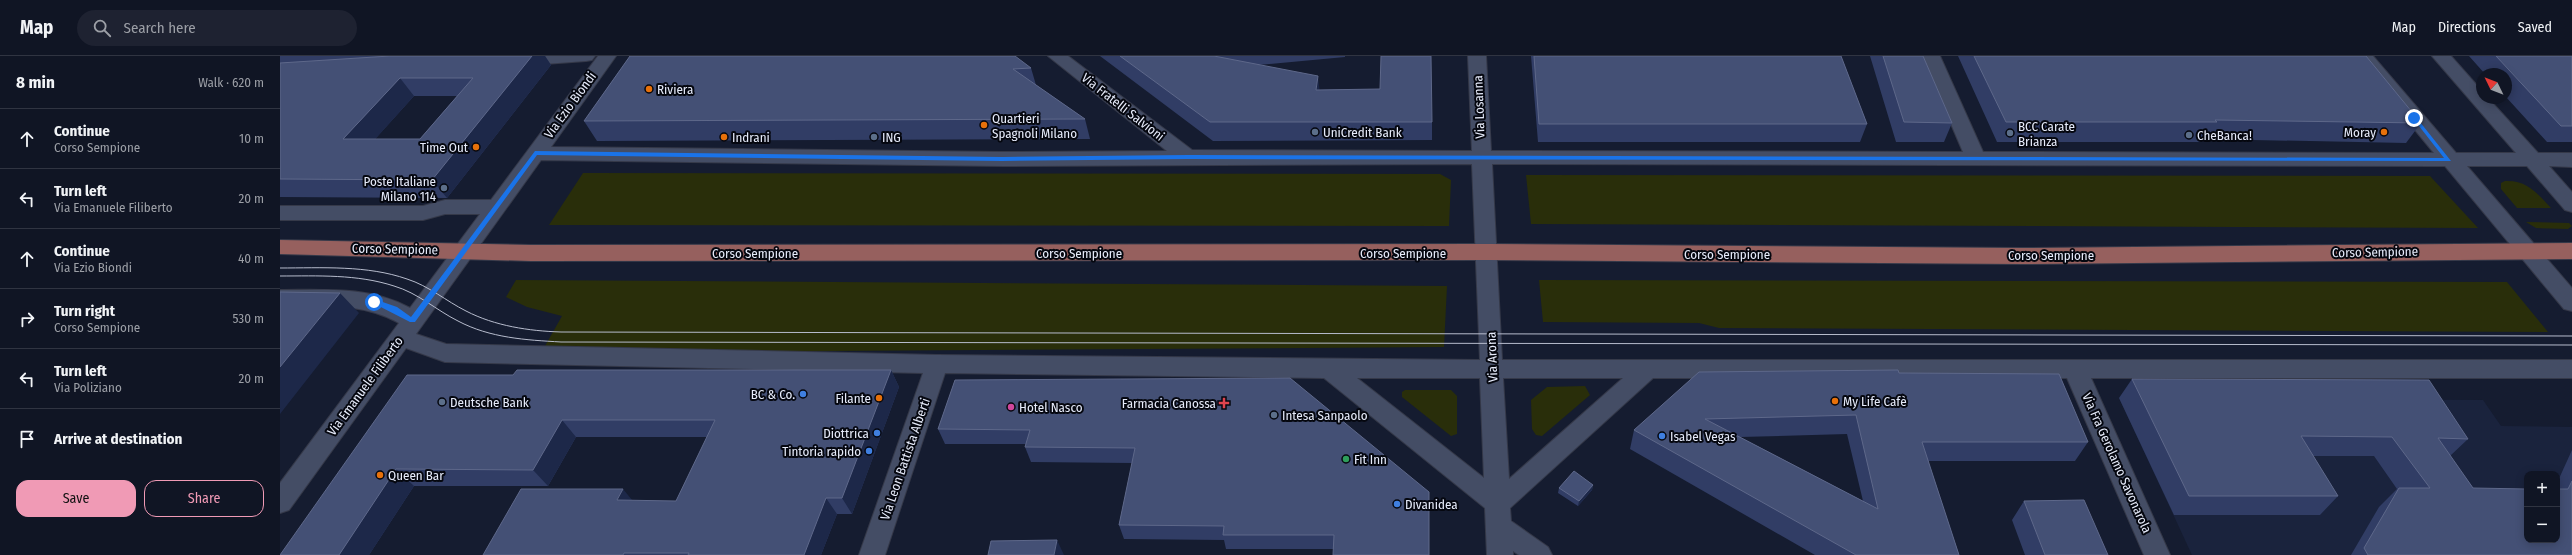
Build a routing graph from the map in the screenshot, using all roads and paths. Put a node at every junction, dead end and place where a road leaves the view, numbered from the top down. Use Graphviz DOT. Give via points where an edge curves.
graph roads {
  1 [pos="586,56"];
  2 [pos="606,56"];
  3 [pos="1057,56"];
  4 [pos="1477,56"];
  5 [pos="1931,56"];
  6 [pos="2363,56"];
  7 [pos="2441,56"];
  8 [pos="499,62"];
  9 [pos="535,153"];
  10 [pos="1188,157"];
  11 [pos="1482,159"];
  12 [pos="1976,159"];
  13 [pos="2449,160"];
  14 [pos="2532,160"];
  15 [pos="2572,160"];
  16 [pos="2572,205"];
  17 [pos="495,207"];
  18 [pos="280,213"];
  19 [pos="280,247"];
  20 [pos="462,251"];
  21 [pos="2527,251"];
  22 [pos="2572,251"];
  23 [pos="1488,252"];
  24 [pos="280,298"];
  25 [pos="2572,303"];
  26 [pos="406,329"];
  27 [pos="937,364"];
  28 [pos="1329,369"];
  29 [pos="1492,369"];
  30 [pos="2572,369"];
  31 [pos="1646,371"];
  32 [pos="2076,371"];
  33 [pos="280,502"];
  34 [pos="1498,515"];
  35 [pos="872,555"];
  36 [pos="1500,555"];
  37 [pos="1539,555"];
  38 [pos="2157,555"];
  1 -- 8 [label="street"];
  2 -- 9 [label="street, Via Ezio Biondi"];
  3 -- 10 [label="street, Via Fratelli Salvioni"];
  4 -- 11 [label="street, Via Losanna"];
  5 -- 12 [label="street"];
  6 -- 13 [label="street"];
  7 -- 14 [label="street"];
  9 -- 10 [label="street" via="1002,159"];
  9 -- 17 [label="street, Via Ezio Biondi"];
  10 -- 11 [label="street"];
  11 -- 12 [label="street"];
  11 -- 23 [label="street, Via Arona"];
  12 -- 13 [label="street"];
  13 -- 14 [label="street"];
  13 -- 21 [label="street"];
  14 -- 15 [label="street"];
  14 -- 16 [label="street"];
  17 -- 18 [label="street" via="445,207 423,213"];
  17 -- 20 [label="street, Via Ezio Biondi"];
  19 -- 20 [label="main road, Corso Sempione"];
  20 -- 23 [label="main road, Corso Sempione"];
  20 -- 26 [label="street, Via Emanuele Filiberto"];
  21 -- 22 [label="main road, Corso Sempione"];
  21 -- 23 [label="main road, Corso Sempione" via="2021,256"];
  21 -- 25 [label="street"];
  23 -- 29 [label="street, Via Arona"];
  24 -- 26 [label="street" via="374,302 395,309"];
  26 -- 27 [label="street" via="445,353"];
  26 -- 33 [label="street, Via Emanuele Filiberto"];
  27 -- 28 [label="street"];
  27 -- 35 [label="street, Via Leon Battista Alberti"];
  28 -- 29 [label="street"];
  28 -- 34 [label="street"];
  29 -- 31 [label="street"];
  29 -- 34 [label="street, Via Arona"];
  30 -- 32 [label="street"];
  31 -- 32 [label="street"];
  31 -- 34 [label="street"];
  32 -- 38 [label="street, Via Fra Gerolamo Savonarola"];
  34 -- 36 [label="street, Via Arona"];
  34 -- 37 [label="street"];
}
